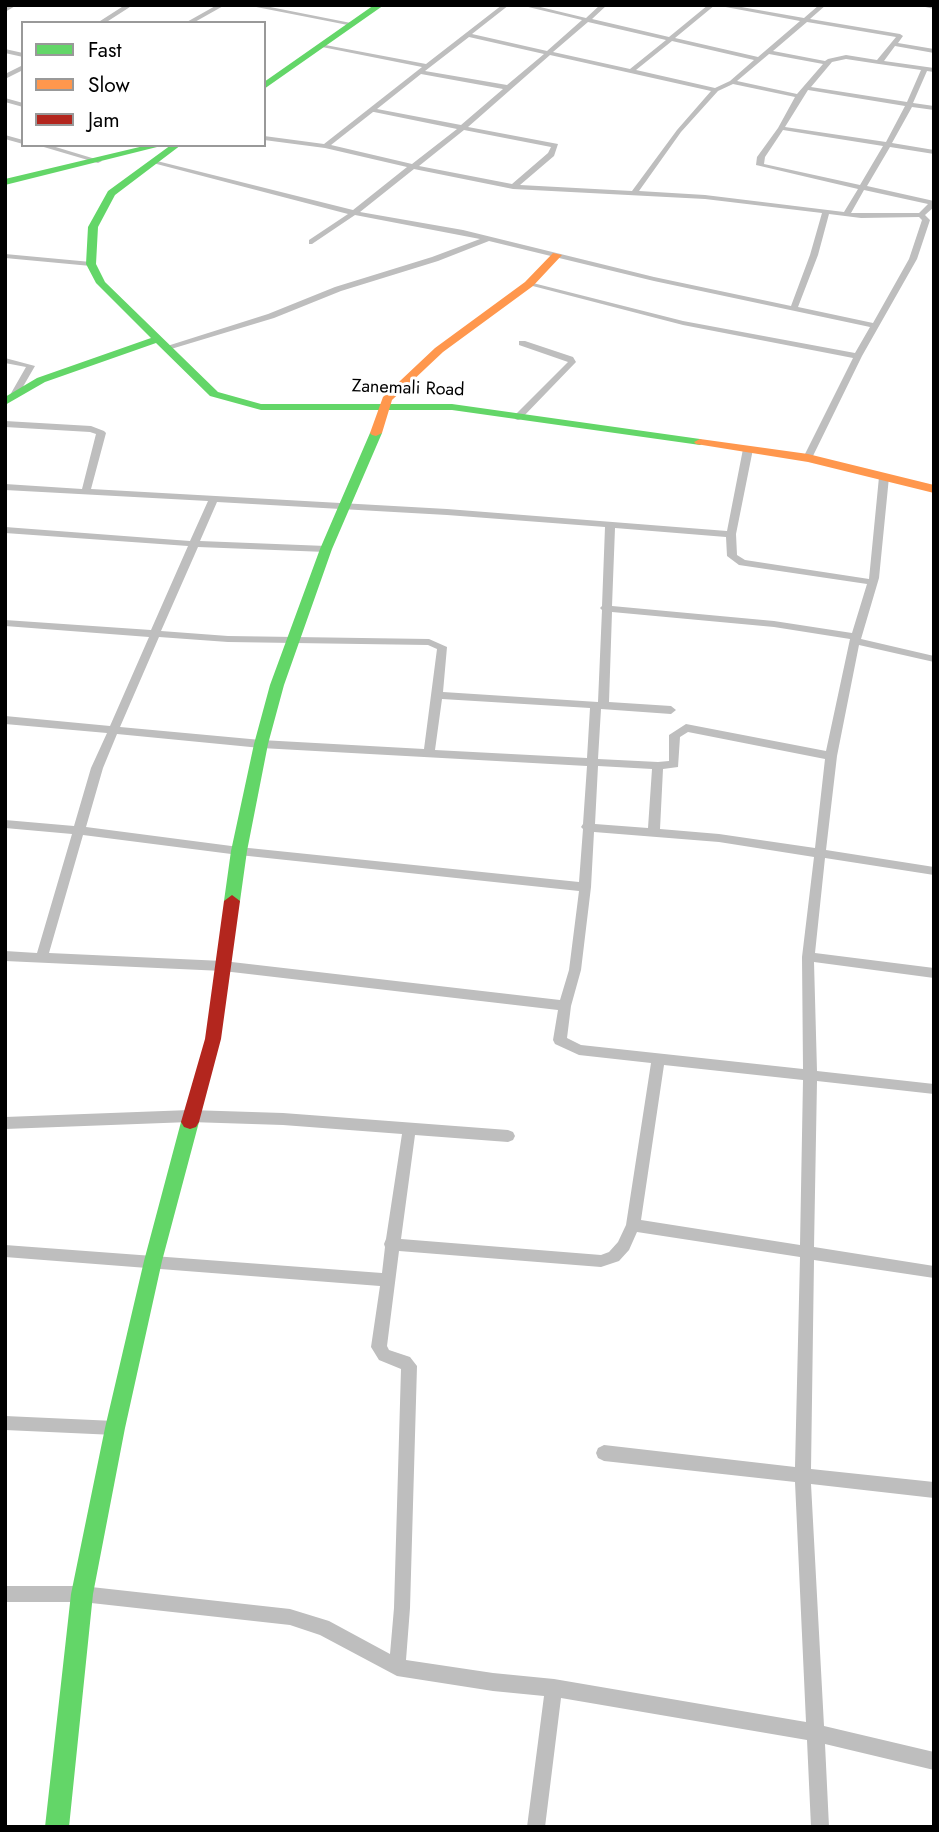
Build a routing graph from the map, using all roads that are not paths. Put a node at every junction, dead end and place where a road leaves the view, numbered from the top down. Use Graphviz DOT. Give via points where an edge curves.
graph roads {
  1 [pos="130,5"];
  2 [pos="222,5"];
  3 [pos="249,5"];
  4 [pos="380,5"];
  5 [pos="506,5"];
  6 [pos="523,5"];
  7 [pos="604,5"];
  8 [pos="712,5"];
  9 [pos="718,5"];
  10 [pos="823,5"];
  11 [pos="923,5"];
  12 [pos="934,7"];
  13 [pos="804,20"];
  14 [pos="103,21"];
  15 [pos="192,21"];
  16 [pos="586,21"];
  17 [pos="353,24"];
  18 [pos="467,35"];
  19 [pos="667,40"];
  20 [pos="895,44"];
  21 [pos="322,45"];
  22 [pos="934,51"];
  23 [pos="551,52"];
  24 [pos="769,52"];
  25 [pos="759,59"];
  26 [pos="879,62"];
  27 [pos="825,63"];
  28 [pos="426,66"];
  29 [pos="21,68"];
  30 [pos="925,68"];
  31 [pos="934,70"];
  32 [pos="631,71"];
  33 [pos="420,72"];
  34 [pos="5,77"];
  35 [pos="732,82"];
  36 [pos="266,85"];
  37 [pos="510,88"];
  38 [pos="806,88"];
  39 [pos="716,90"];
  40 [pos="799,96"];
  41 [pos="910,105"];
  42 [pos="934,108"];
  43 [pos="373,110"];
  44 [pos="463,127"];
  45 [pos="781,128"];
  46 [pos="266,138"];
  47 [pos="886,145"];
  48 [pos="325,146"];
  49 [pos="47,147"];
  50 [pos="153,147"];
  51 [pos="174,147"];
  52 [pos="934,152"];
  53 [pos="98,161"];
  54 [pos="153,162"];
  55 [pos="412,166"];
  56 [pos="5,182"];
  57 [pos="513,187"];
  58 [pos="862,188"];
  59 [pos="635,192"];
  60 [pos="933,203"];
  61 [pos="354,214"];
  62 [pos="825,214"];
  63 [pos="846,215"];
  64 [pos="921,215"];
  65 [pos="489,238"];
  66 [pos="312,242"];
  67 [pos="557,255"];
  68 [pos="5,257"];
  69 [pos="91,264"];
  70 [pos="529,284"];
  71 [pos="794,308"];
  72 [pos="876,326"];
  73 [pos="163,343"];
  74 [pos="522,343"];
  75 [pos="858,356"];
  76 [pos="5,360"];
  77 [pos="9,398"];
  78 [pos="387,405"];
  79 [pos="518,417"];
  80 [pos="5,424"];
  81 [pos="748,449"];
  82 [pos="807,458"];
  83 [pos="884,477"];
  84 [pos="5,487"];
  85 [pos="934,489"];
  86 [pos="86,492"];
  87 [pos="213,500"];
  88 [pos="345,507"];
  89 [pos="610,524"];
  90 [pos="5,530"];
  91 [pos="731,534"];
  92 [pos="195,544"];
  93 [pos="326,549"];
  94 [pos="872,582"];
  95 [pos="605,608"];
  96 [pos="5,623"];
  97 [pos="155,635"];
  98 [pos="856,639"];
  99 [pos="293,640"];
  100 [pos="934,659"];
  101 [pos="437,695"];
  102 [pos="599,705"];
  103 [pos="671,710"];
  104 [pos="5,720"];
  105 [pos="112,732"];
  106 [pos="261,744"];
  107 [pos="429,753"];
  108 [pos="831,756"];
  109 [pos="593,763"];
  110 [pos="658,766"];
  111 [pos="5,824"];
  112 [pos="587,827"];
  113 [pos="79,830"];
  114 [pos="654,833"];
  115 [pos="239,851"];
  116 [pos="820,855"];
  117 [pos="934,872"];
  118 [pos="585,887"];
  119 [pos="5,956"];
  120 [pos="42,957"];
  121 [pos="808,957"];
  122 [pos="223,966"];
  123 [pos="934,973"];
  124 [pos="565,1006"];
  125 [pos="657,1059"];
  126 [pos="810,1076"];
  127 [pos="934,1089"];
  128 [pos="190,1116"];
  129 [pos="5,1123"];
  130 [pos="409,1129"];
  131 [pos="508,1136"];
  132 [pos="633,1225"];
  133 [pos="391,1244"];
  134 [pos="5,1251"];
  135 [pos="807,1252"];
  136 [pos="153,1261"];
  137 [pos="934,1272"];
  138 [pos="388,1280"];
  139 [pos="5,1423"];
  140 [pos="115,1428"];
  141 [pos="604,1452"];
  142 [pos="803,1475"];
  143 [pos="934,1490"];
  144 [pos="5,1594"];
  145 [pos="82,1594"];
  146 [pos="397,1667"];
  147 [pos="554,1688"];
  148 [pos="817,1733"];
  149 [pos="934,1761"];
  150 [pos="57,1827"];
  151 [pos="536,1827"];
  152 [pos="820,1827"];
  1 -- 14 [label="street"];
  2 -- 15 [label="street"];
  3 -- 17 [label="street"];
  4 -- 17 [label="street"];
  5 -- 18 [label="street"];
  6 -- 16 [label="street"];
  7 -- 16 [label="street"];
  8 -- 19 [label="street"];
  9 -- 13 [label="street"];
  10 -- 13 [label="street"];
  11 -- 12 [label="street"];
  13 -- 20 [label="street" via="900,36"];
  13 -- 24 [label="street"];
  16 -- 19 [label="street"];
  16 -- 23 [label="street"];
  17 -- 21 [label="street"];
  18 -- 23 [label="street"];
  18 -- 28 [label="street"];
  19 -- 25 [label="street"];
  19 -- 32 [label="street"];
  20 -- 22 [label="street"];
  20 -- 26 [label="street"];
  21 -- 28 [label="street"];
  21 -- 36 [label="street"];
  23 -- 32 [label="street"];
  23 -- 37 [label="street"];
  24 -- 25 [label="street"];
  24 -- 27 [label="street"];
  25 -- 35 [label="street"];
  26 -- 27 [label="street" via="839,57"];
  26 -- 30 [label="street"];
  27 -- 38 [label="street"];
  28 -- 33 [label="street"];
  29 -- 34 [label="street"];
  30 -- 31 [label="street"];
  30 -- 41 [label="street"];
  32 -- 39 [label="street"];
  33 -- 37 [label="street"];
  33 -- 43 [label="street"];
  35 -- 39 [label="street"];
  35 -- 40 [label="street"];
  37 -- 44 [label="street"];
  38 -- 40 [label="street"];
  38 -- 41 [label="street"];
  39 -- 59 [label="street" via="678,131"];
  40 -- 45 [label="street"];
  41 -- 42 [label="street"];
  41 -- 47 [label="street"];
  43 -- 44 [label="street"];
  43 -- 48 [label="street"];
  44 -- 55 [label="street"];
  44 -- 57 [label="street" via="555,146"];
  45 -- 47 [label="street"];
  45 -- 58 [label="street" via="761,156 760,165"];
  46 -- 48 [label="street"];
  47 -- 52 [label="street"];
  47 -- 58 [label="street"];
  48 -- 55 [label="street"];
  49 -- 53 [label="street"];
  50 -- 53 [label="street"];
  51 -- 54 [label="street"];
  53 -- 56 [label="street"];
  54 -- 61 [label="street"];
  54 -- 69 [label="street" via="111,193 100,211 90,242"];
  55 -- 57 [label="street"];
  55 -- 61 [label="street"];
  57 -- 59 [label="street"];
  58 -- 60 [label="street"];
  58 -- 63 [label="street"];
  59 -- 62 [label="street"];
  60 -- 64 [label="street"];
  61 -- 65 [label="street"];
  61 -- 66 [label="street"];
  62 -- 63 [label="street"];
  62 -- 71 [label="street"];
  63 -- 64 [label="street"];
  64 -- 72 [label="street" via="926,220 913,259"];
  65 -- 67 [label="street"];
  65 -- 73 [label="street" via="271,316"];
  67 -- 70 [label="street"];
  67 -- 71 [label="street"];
  68 -- 69 [label="street"];
  69 -- 73 [label="street, Zanemali Road" via="101,283"];
  70 -- 75 [label="street" via="683,323"];
  70 -- 78 [label="street" via="439,350 392,392"];
  71 -- 72 [label="street"];
  72 -- 75 [label="street"];
  73 -- 77 [label="street" via="41,380"];
  73 -- 78 [label="street, Zanemali Road" via="214,394 239,403 261,407"];
  74 -- 79 [label="street" via="572,362"];
  75 -- 82 [label="street"];
  76 -- 77 [label="street" via="31,366"];
  78 -- 79 [label="street, Zanemali Road" via="452,407"];
  78 -- 88 [label="street"];
  79 -- 81 [label="street, Zanemali Road"];
  80 -- 86 [label="street" via="101,433"];
  81 -- 82 [label="street, Zanemali Road"];
  81 -- 91 [label="street"];
  82 -- 83 [label="street, Zanemali Road"];
  83 -- 85 [label="street, Zanemali Road"];
  83 -- 94 [label="street"];
  84 -- 86 [label="street"];
  86 -- 87 [label="street"];
  87 -- 88 [label="street"];
  87 -- 92 [label="street"];
  88 -- 89 [label="street"];
  88 -- 93 [label="street"];
  89 -- 91 [label="street"];
  89 -- 95 [label="street"];
  90 -- 92 [label="street"];
  91 -- 94 [label="street" via="732,556 742,563"];
  92 -- 93 [label="street"];
  92 -- 97 [label="street"];
  93 -- 99 [label="street"];
  94 -- 98 [label="street"];
  95 -- 98 [label="street" via="774,624"];
  95 -- 102 [label="street"];
  96 -- 97 [label="street"];
  97 -- 99 [label="street"];
  97 -- 105 [label="street"];
  98 -- 100 [label="street"];
  98 -- 108 [label="street"];
  99 -- 101 [label="street" via="437,643 442,647"];
  99 -- 106 [label="street"];
  101 -- 102 [label="street"];
  101 -- 107 [label="street"];
  102 -- 103 [label="street"];
  102 -- 109 [label="street"];
  104 -- 105 [label="street"];
  105 -- 106 [label="street"];
  105 -- 113 [label="street"];
  106 -- 107 [label="street"];
  106 -- 115 [label="street"];
  107 -- 109 [label="street"];
  108 -- 110 [label="street" via="686,728 675,735 674,764"];
  108 -- 116 [label="street"];
  109 -- 110 [label="street"];
  109 -- 112 [label="street"];
  110 -- 114 [label="street"];
  111 -- 113 [label="street"];
  112 -- 114 [label="street"];
  112 -- 118 [label="street"];
  113 -- 115 [label="street"];
  113 -- 120 [label="street"];
  114 -- 116 [label="street" via="719,838"];
  115 -- 118 [label="street"];
  115 -- 122 [label="street"];
  116 -- 117 [label="street"];
  116 -- 121 [label="street"];
  118 -- 124 [label="street" via="575,970"];
  119 -- 120 [label="street"];
  120 -- 122 [label="street"];
  121 -- 123 [label="street"];
  121 -- 126 [label="street"];
  122 -- 124 [label="street"];
  122 -- 128 [label="street" via="213,1039"];
  124 -- 125 [label="street" via="559,1034 564,1044 579,1050"];
  125 -- 126 [label="street"];
  125 -- 132 [label="street"];
  126 -- 127 [label="street"];
  126 -- 135 [label="street"];
  128 -- 129 [label="street"];
  128 -- 130 [label="street"];
  128 -- 136 [label="street"];
  130 -- 131 [label="street"];
  130 -- 133 [label="street"];
  132 -- 133 [label="street" via="614,1257 601,1261"];
  132 -- 135 [label="street"];
  133 -- 138 [label="street"];
  134 -- 136 [label="street"];
  135 -- 137 [label="street"];
  135 -- 142 [label="street"];
  136 -- 138 [label="street"];
  136 -- 140 [label="street"];
  138 -- 146 [label="street" via="379,1347 384,1355 409,1366"];
  139 -- 140 [label="street"];
  140 -- 145 [label="street"];
  141 -- 142 [label="street"];
  142 -- 143 [label="street"];
  142 -- 148 [label="street"];
  144 -- 145 [label="street"];
  145 -- 146 [label="street" via="290,1617 323,1627"];
  145 -- 150 [label="street"];
  146 -- 147 [label="street"];
  147 -- 148 [label="street"];
  147 -- 151 [label="street"];
  148 -- 149 [label="street"];
  148 -- 152 [label="street"];
}
